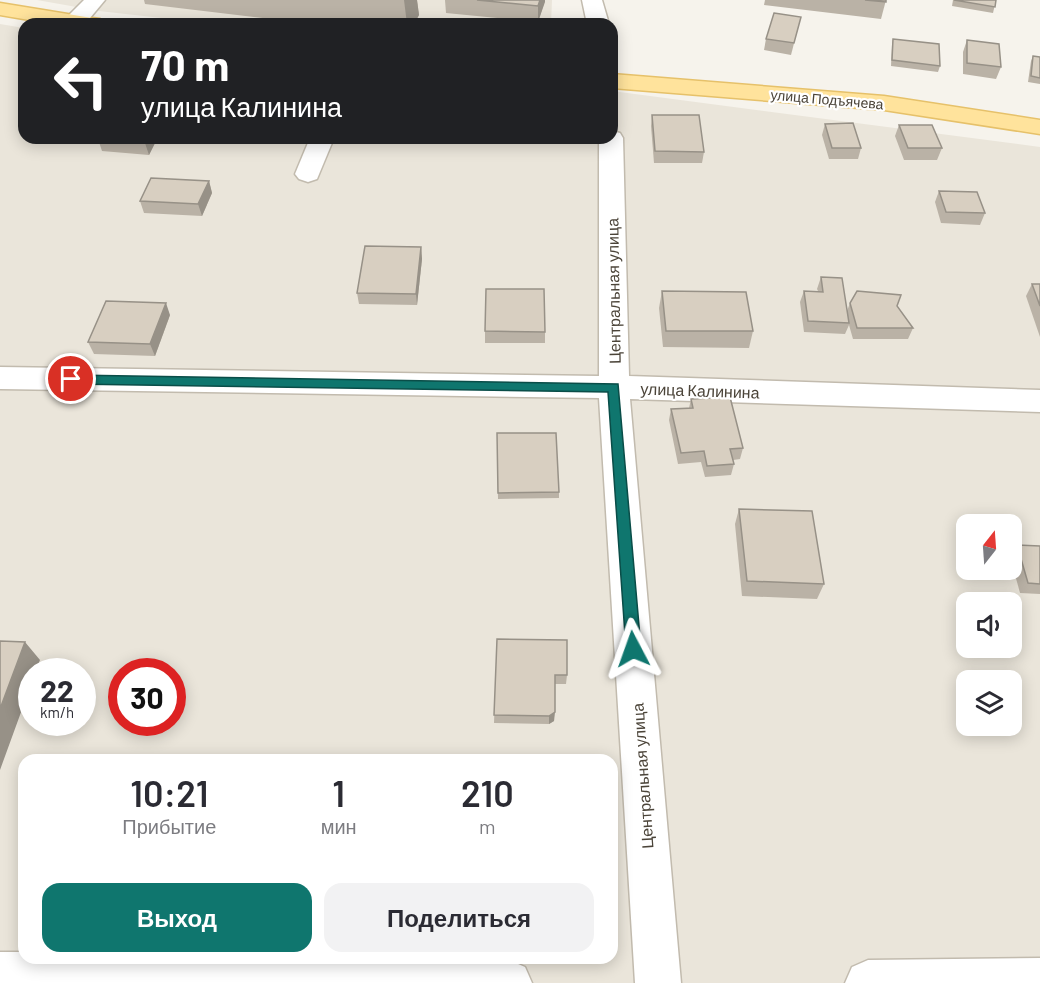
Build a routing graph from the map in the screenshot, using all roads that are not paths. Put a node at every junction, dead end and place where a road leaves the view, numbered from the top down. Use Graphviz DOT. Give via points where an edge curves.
graph roads {
  1 [pos="95,0"];
  2 [pos="592,0"];
  3 [pos="0,9"];
  4 [pos="53,18"];
  5 [pos="86,18"];
  6 [pos="596,18"];
  7 [pos="618,81"];
  8 [pos="1040,127"];
  9 [pos="320,144"];
  10 [pos="611,144"];
  11 [pos="308,174"];
  12 [pos="0,378"];
  13 [pos="614,387"];
  14 [pos="1040,401"];
  15 [pos="0,974"];
  16 [pos="1040,981"];
  17 [pos="509,983"];
  18 [pos="658,983"];
  19 [pos="868,983"];
  1 -- 5 [label="street"];
  2 -- 6 [label="street"];
  3 -- 4 [label="main road"];
  7 -- 8 [label="main road, улица Подъячева" via="884,103"];
  9 -- 11 [label="street"];
  10 -- 13 [label="street, Центральная улица"];
  12 -- 13 [label="street, улица Калинина"];
  13 -- 14 [label="street, улица Калинина"];
  13 -- 18 [label="street, Центральная улица"];
  15 -- 17 [label="street"];
  16 -- 19 [label="street"];
}
